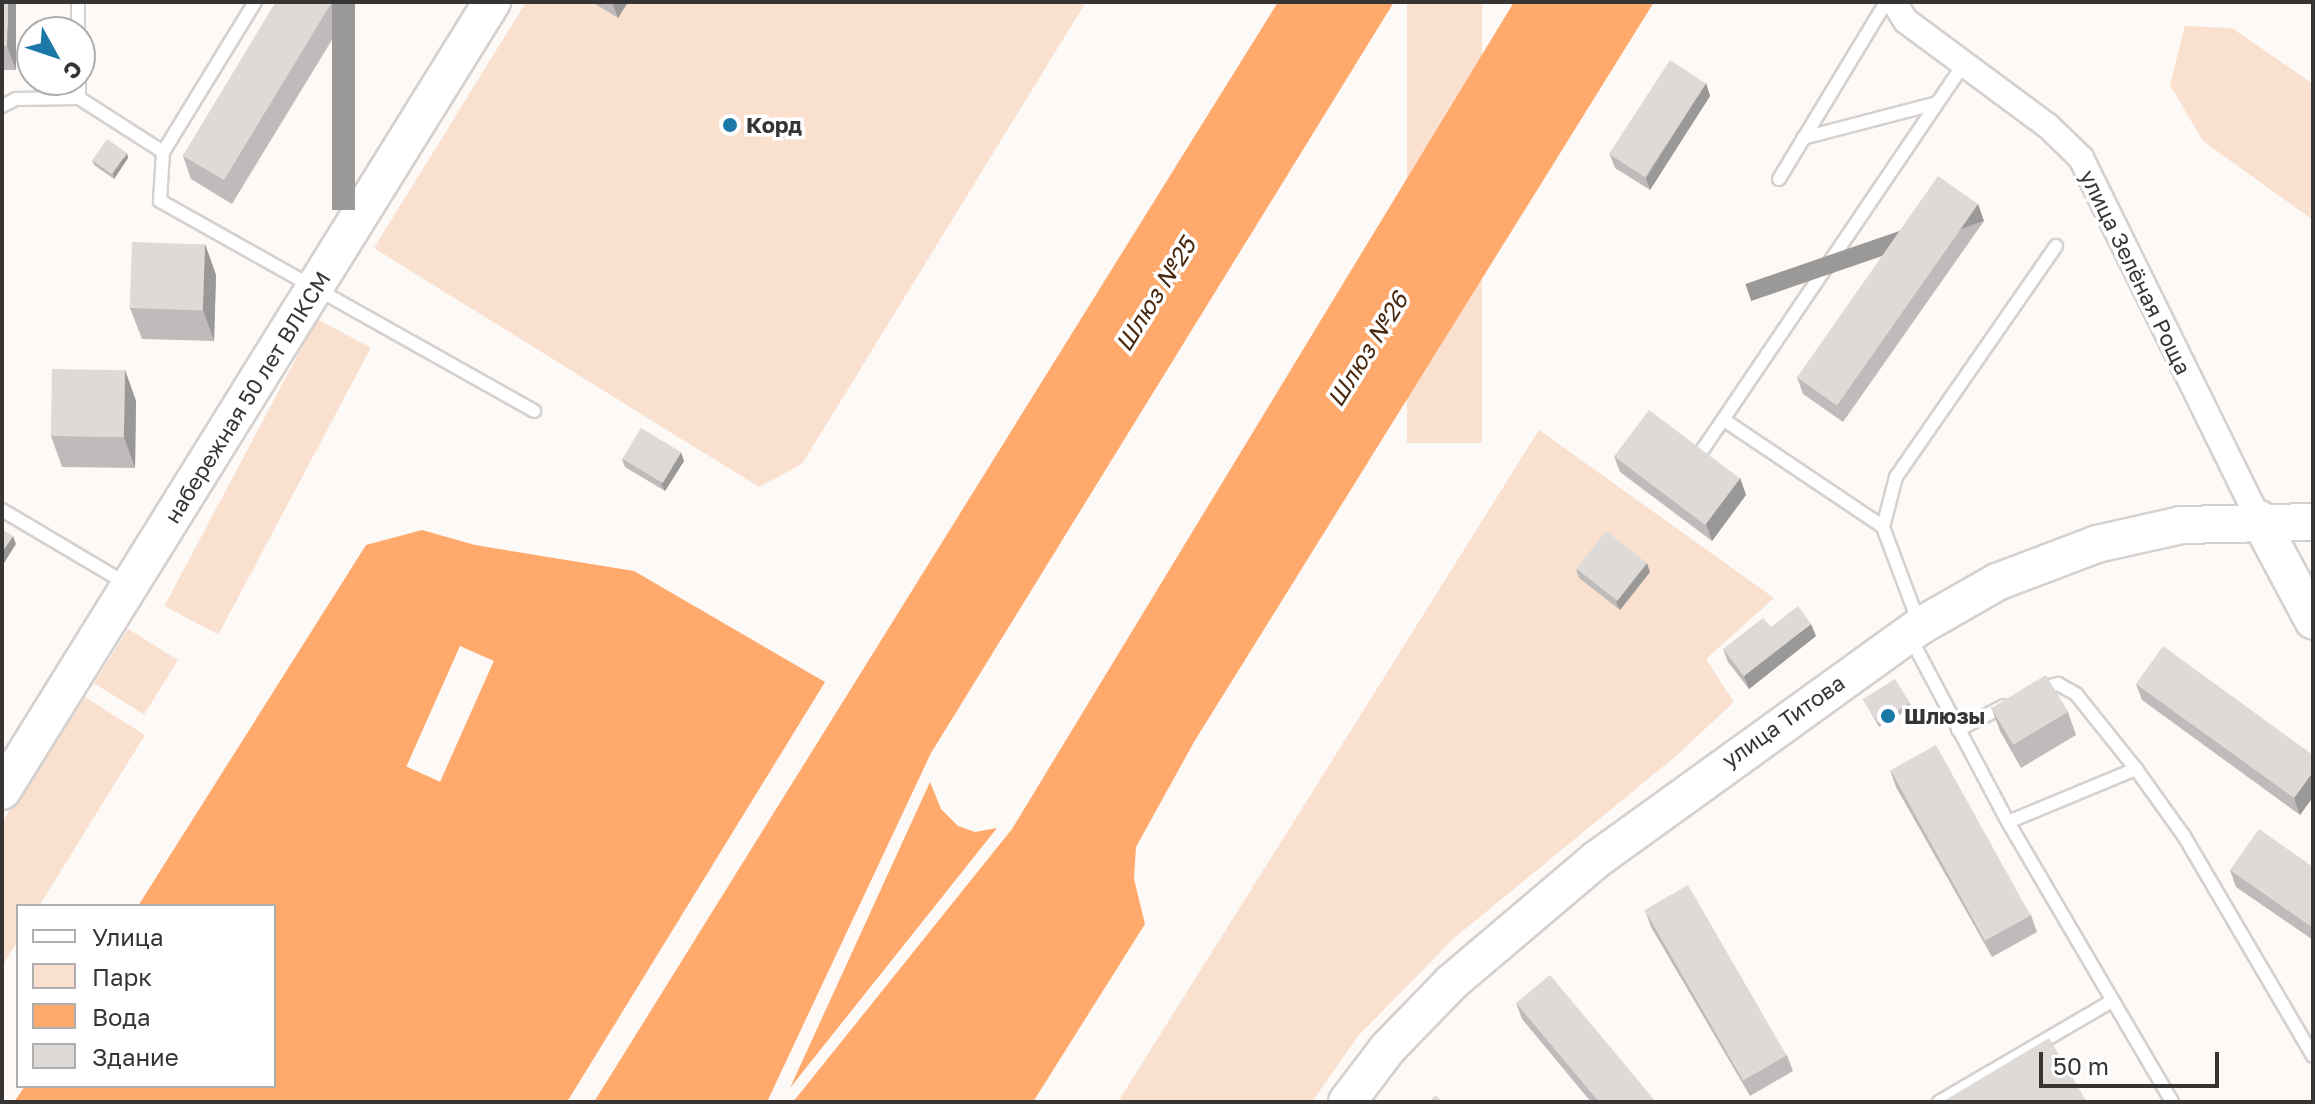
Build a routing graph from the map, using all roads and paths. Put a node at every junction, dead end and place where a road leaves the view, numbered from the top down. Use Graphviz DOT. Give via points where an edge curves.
graph roads {
  1 [pos="255,2"];
  2 [pos="492,2"];
  3 [pos="1886,2"];
  4 [pos="1894,2"];
  5 [pos="1964,64"];
  6 [pos="79,98"];
  7 [pos="1937,103"];
  8 [pos="2,106"];
  9 [pos="1803,138"];
  10 [pos="163,152"];
  11 [pos="1779,179"];
  12 [pos="2056,246"];
  13 [pos="314,289"];
  14 [pos="534,411"];
  15 [pos="1724,420"];
  16 [pos="1697,458"];
  17 [pos="2,510"];
  18 [pos="2259,519"];
  19 [pos="2313,522"];
  20 [pos="1883,527"];
  21 [pos="130,586"];
  22 [pos="2313,620"];
  23 [pos="1915,630"];
  24 [pos="1958,730"];
  25 [pos="2136,769"];
  26 [pos="2,791"];
  27 [pos="2008,822"];
  28 [pos="2110,1002"];
  29 [pos="2313,1056"];
  30 [pos="1347,1102"];
  31 [pos="1939,1102"];
  32 [pos="2172,1102"];
  1 -- 10 [label="lane"];
  2 -- 13 [label="main road, набережная 50 лет ВЛКСМ"];
  3 -- 9 [label="lane"];
  4 -- 5 [label="street, улица Зелёная Роща" via="1906,21"];
  5 -- 7 [label="lane"];
  5 -- 18 [label="street, улица Зелёная Роща" via="2048,126 2081,158"];
  6 -- 8 [label="lane" via="16,99"];
  6 -- 10 [label="lane"];
  7 -- 9 [label="lane"];
  7 -- 15 [label="lane"];
  9 -- 11 [label="lane"];
  10 -- 13 [label="lane" via="160,201"];
  12 -- 20 [label="lane" via="1896,477"];
  13 -- 14 [label="lane"];
  13 -- 21 [label="main road, набережная 50 лет ВЛКСМ"];
  15 -- 16 [label="lane"];
  15 -- 20 [label="lane"];
  17 -- 21 [label="lane"];
  18 -- 19 [label="main road, улица Титова"];
  18 -- 22 [label="main road"];
  18 -- 23 [label="main road, улица Титова" via="2181,525 2097,544 1997,582"];
  20 -- 23 [label="lane"];
  21 -- 26 [label="main road, набережная 50 лет ВЛКСМ"];
  23 -- 24 [label="lane"];
  23 -- 30 [label="main road, улица Титова" via="1597,859 1452,982 1388,1048"];
  24 -- 25 [label="lane" via="2035,690 2058,684 2102,720"];
  24 -- 27 [label="lane"];
  25 -- 27 [label="lane"];
  25 -- 29 [label="lane" via="2184,836"];
  27 -- 28 [label="lane"];
  28 -- 31 [label="lane"];
  28 -- 32 [label="lane"];
}
